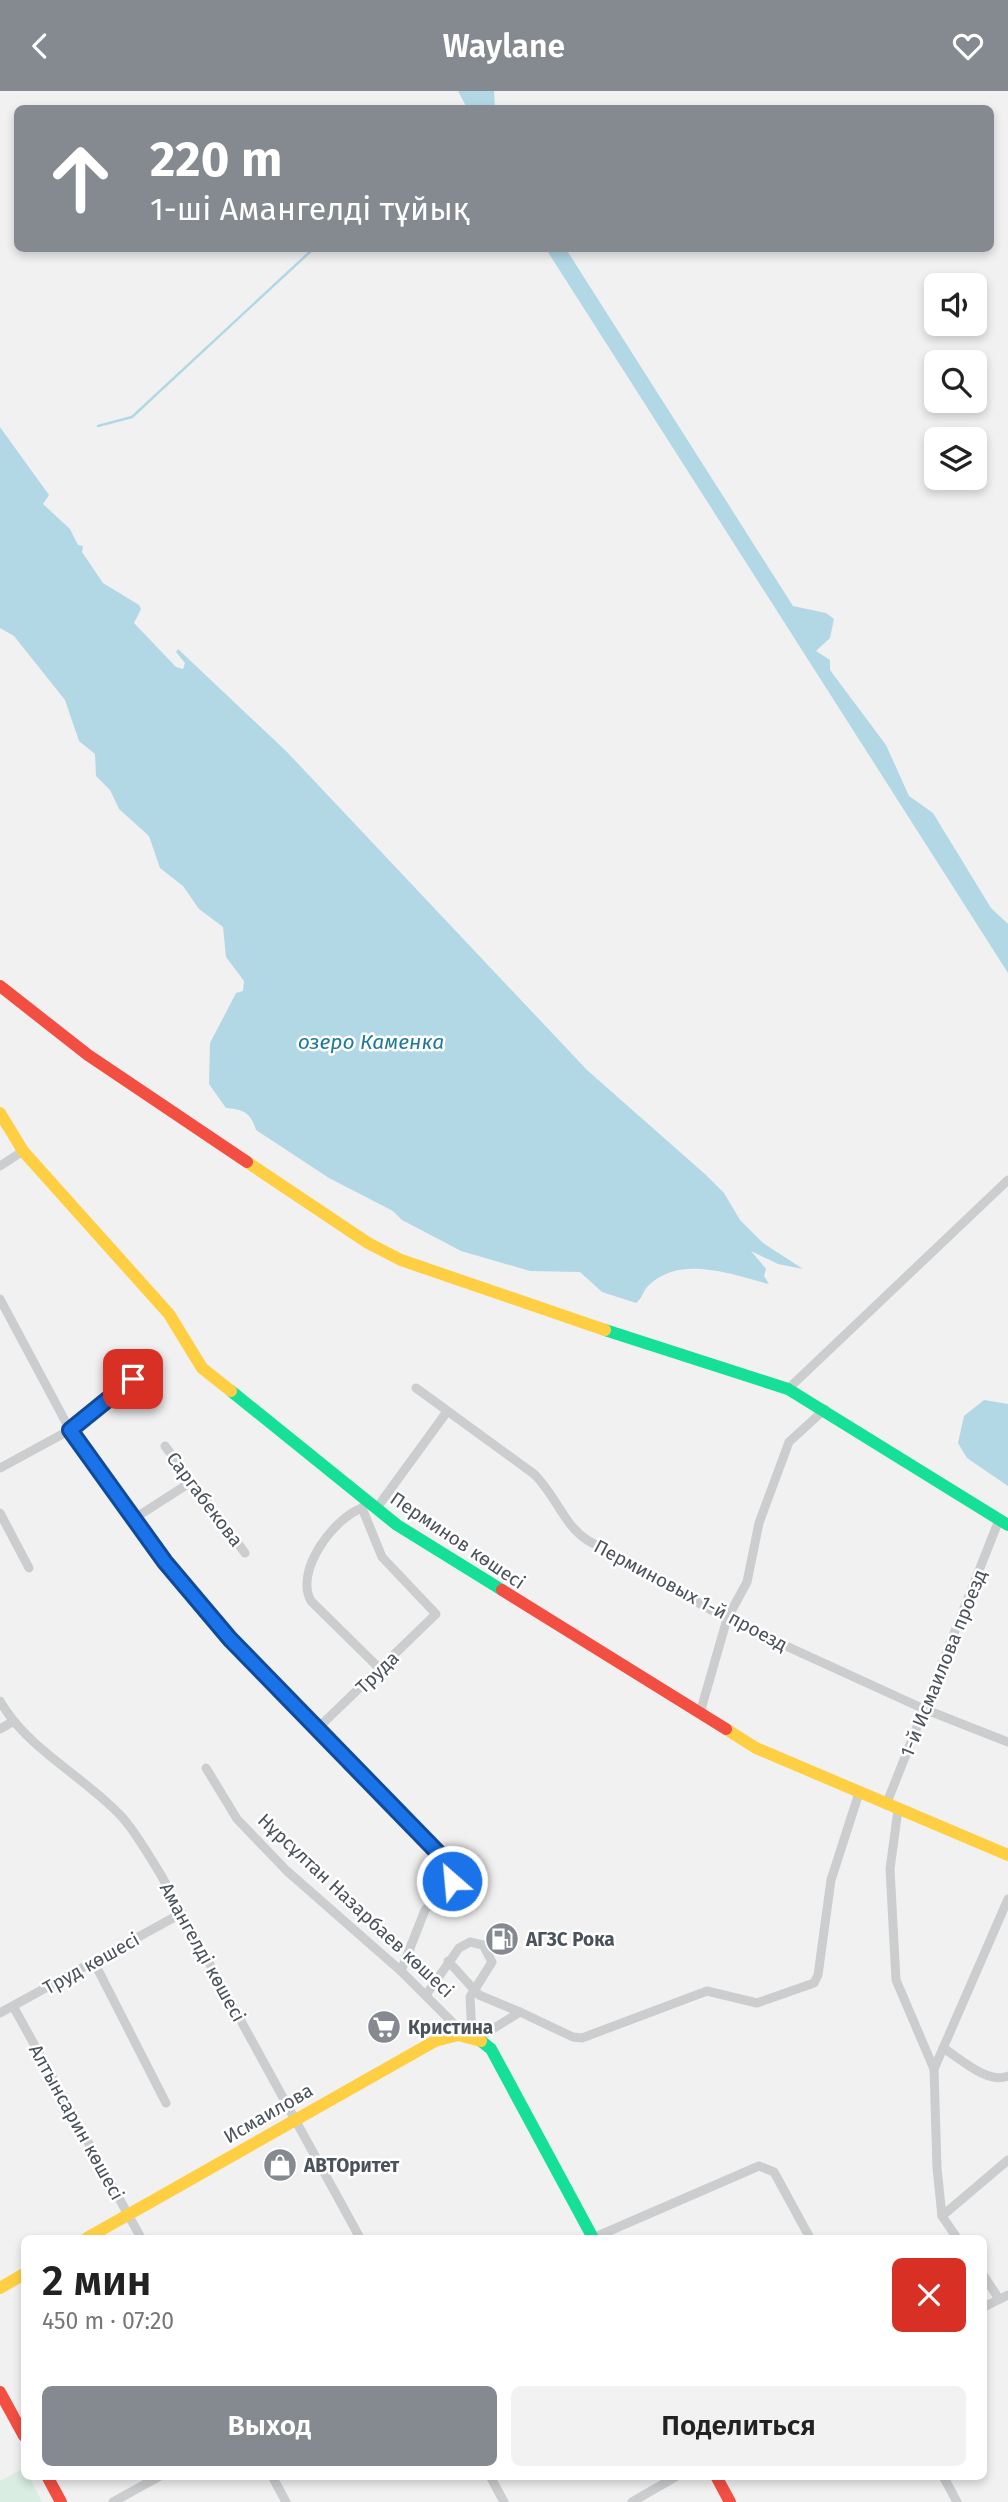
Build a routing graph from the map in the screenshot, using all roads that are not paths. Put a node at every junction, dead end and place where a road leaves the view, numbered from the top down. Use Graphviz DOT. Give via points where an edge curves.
graph roads {
  1 [pos="0,986"];
  2 [pos="0,1113"];
  3 [pos="23,1151"];
  4 [pos="0,1166"];
  5 [pos="1008,1180"];
  6 [pos="0,1299"];
  7 [pos="133,1379"];
  8 [pos="416,1388"];
  9 [pos="788,1389"];
  10 [pos="825,1409"];
  11 [pos="446,1413"];
  12 [pos="70,1430"];
  13 [pos="164,1446"];
  14 [pos="0,1468"];
  15 [pos="191,1482"];
  16 [pos="368,1506"];
  17 [pos="0,1513"];
  18 [pos="135,1518"];
  19 [pos="1003,1523"];
  20 [pos="245,1553"];
  21 [pos="29,1568"];
  22 [pos="727,1619"];
  23 [pos="380,1669"];
  24 [pos="0,1701"];
  25 [pos="924,1709"];
  26 [pos="700,1713"];
  27 [pos="12,1722"];
  28 [pos="318,1728"];
  29 [pos="0,1729"];
  30 [pos="1008,1742"];
  31 [pos="206,1768"];
  32 [pos="859,1793"];
  33 [pos="892,1808"];
  34 [pos="1008,1855"];
  35 [pos="1008,1899"];
  36 [pos="182,1913"];
  37 [pos="448,1961"];
  38 [pos="94,1962"];
  39 [pos="401,1971"];
  40 [pos="472,1989"];
  41 [pos="426,1995"];
  42 [pos="13,2006"];
  43 [pos="520,2012"];
  44 [pos="0,2013"];
  45 [pos="471,2035"];
  46 [pos="943,2048"];
  47 [pos="934,2069"];
  48 [pos="1008,2076"];
  49 [pos="166,2103"];
  50 [pos="295,2119"];
  51 [pos="1008,2160"];
  52 [pos="128,2215"];
  53 [pos="942,2216"];
  54 [pos="92,2235"];
  55 [pos="139,2235"];
  56 [pos="358,2235"];
  57 [pos="591,2235"];
  58 [pos="600,2235"];
  59 [pos="808,2235"];
  60 [pos="955,2235"];
  61 [pos="21,2276"];
  62 [pos="987,2279"];
  63 [pos="0,2288"];
  64 [pos="1004,2297"];
  65 [pos="987,2306"];
  66 [pos="0,2392"];
  67 [pos="21,2430"];
  68 [pos="49,2480"];
  69 [pos="153,2480"];
  70 [pos="274,2480"];
  71 [pos="492,2480"];
  72 [pos="670,2480"];
  73 [pos="718,2480"];
  74 [pos="945,2480"];
  75 [pos="61,2502"];
  76 [pos="113,2502"];
  77 [pos="286,2502"];
  78 [pos="504,2502"];
  79 [pos="632,2502"];
  80 [pos="730,2502"];
  81 [pos="957,2502"];
  1 -- 9 [label="main road" via="88,1055 384,1252 516,1301"];
  2 -- 3 [label="main road, Перминов көшесі"];
  3 -- 4 [label="street"];
  3 -- 16 [label="main road, Перминов көшесі" via="169,1314 206,1373"];
  5 -- 9 [label="street"];
  6 -- 12 [label="street"];
  7 -- 12 [label="street"];
  8 -- 11 [label="street, Перминовых 1-й проезд"];
  9 -- 10 [label="main road"];
  10 -- 19 [label="main road"];
  10 -- 22 [label="street" via="789,1442 759,1523 747,1582"];
  11 -- 16 [label="street"];
  11 -- 22 [label="street, Перминовых 1-й проезд" via="534,1474 579,1535"];
  12 -- 14 [label="street"];
  12 -- 18 [label="street"];
  13 -- 15 [label="street, Саргабекова"];
  15 -- 18 [label="street"];
  15 -- 20 [label="street, Саргабекова"];
  16 -- 23 [label="street, Труда" via="382,1557 436,1614"];
  16 -- 23 [label="street" via="345,1515 326,1537 307,1589 312,1601"];
  16 -- 26 [label="main road, Перминов көшесі"];
  17 -- 21 [label="street"];
  18 -- 28 [label="street" via="165,1562 230,1639"];
  19 -- 25 [label="street, 1-й Исмаилова проезд"];
  22 -- 25 [label="street, Перминовых 1-й проезд"];
  22 -- 26 [label="street"];
  23 -- 28 [label="street, Труда"];
  24 -- 27 [label="street, Амангелді көшесі"];
  25 -- 30 [label="street, Перминовых 1-й проезд"];
  25 -- 33 [label="street, 1-й Исмаилова проезд"];
  26 -- 32 [label="main road, Перминов көшесі" via="756,1748"];
  27 -- 29 [label="street"];
  27 -- 36 [label="street, Амангелді көшесі" via="122,1818"];
  28 -- 39 [label="street" via="452,1870 449,1888 425,1910"];
  31 -- 39 [label="street, Нұрсұлтан Назарбаев көшесі" via="237,1819 287,1871"];
  32 -- 33 [label="main road, Перминов көшесі"];
  32 -- 43 [label="street" via="831,1879 816,1980 757,2003 707,1991 582,2038"];
  33 -- 34 [label="main road, Перминов көшесі"];
  33 -- 47 [label="street, 1-й Исмаилова проезд" via="896,1980"];
  35 -- 46 [label="street"];
  36 -- 38 [label="street, Труд көшесі"];
  36 -- 50 [label="street, Амангелді көшесі"];
  37 -- 40 [label="street"];
  37 -- 40 [label="street" via="470,1942 488,1950 490,1969"];
  37 -- 41 [label="street"];
  38 -- 42 [label="street, Труд көшесі"];
  38 -- 49 [label="street"];
  39 -- 41 [label="street, Нұрсұлтан Назарбаев көшесі"];
  40 -- 43 [label="street" via="486,2000"];
  40 -- 45 [label="street"];
  41 -- 45 [label="street, Нұрсұлтан Назарбаев көшесі"];
  42 -- 44 [label="street, Труд көшесі"];
  42 -- 52 [label="street, Алтынсарин көшесі"];
  43 -- 45 [label="street"];
  45 -- 50 [label="main road, Исмаилова" via="435,2041"];
  45 -- 57 [label="main road, Нұрсұлтан Назарбаев көшесі" via="491,2049"];
  46 -- 47 [label="street"];
  46 -- 48 [label="street" via="987,2075"];
  47 -- 53 [label="street"];
  50 -- 52 [label="main road, Исмаилова"];
  50 -- 56 [label="street, Амангелді көшесі"];
  51 -- 53 [label="street"];
  52 -- 54 [label="main road, Исмаилова"];
  52 -- 55 [label="street, Алтынсарин көшесі"];
  53 -- 60 [label="street"];
  58 -- 59 [label="street" via="755,2166 774,2172"];
  61 -- 63 [label="main road"];
  62 -- 64 [label="street"];
  64 -- 65 [label="street"];
  66 -- 67 [label="main road"];
  68 -- 75 [label="main road"];
  69 -- 76 [label="street"];
  70 -- 77 [label="street"];
  71 -- 78 [label="street"];
  72 -- 79 [label="street"];
  73 -- 80 [label="main road"];
  74 -- 81 [label="street"];
}
